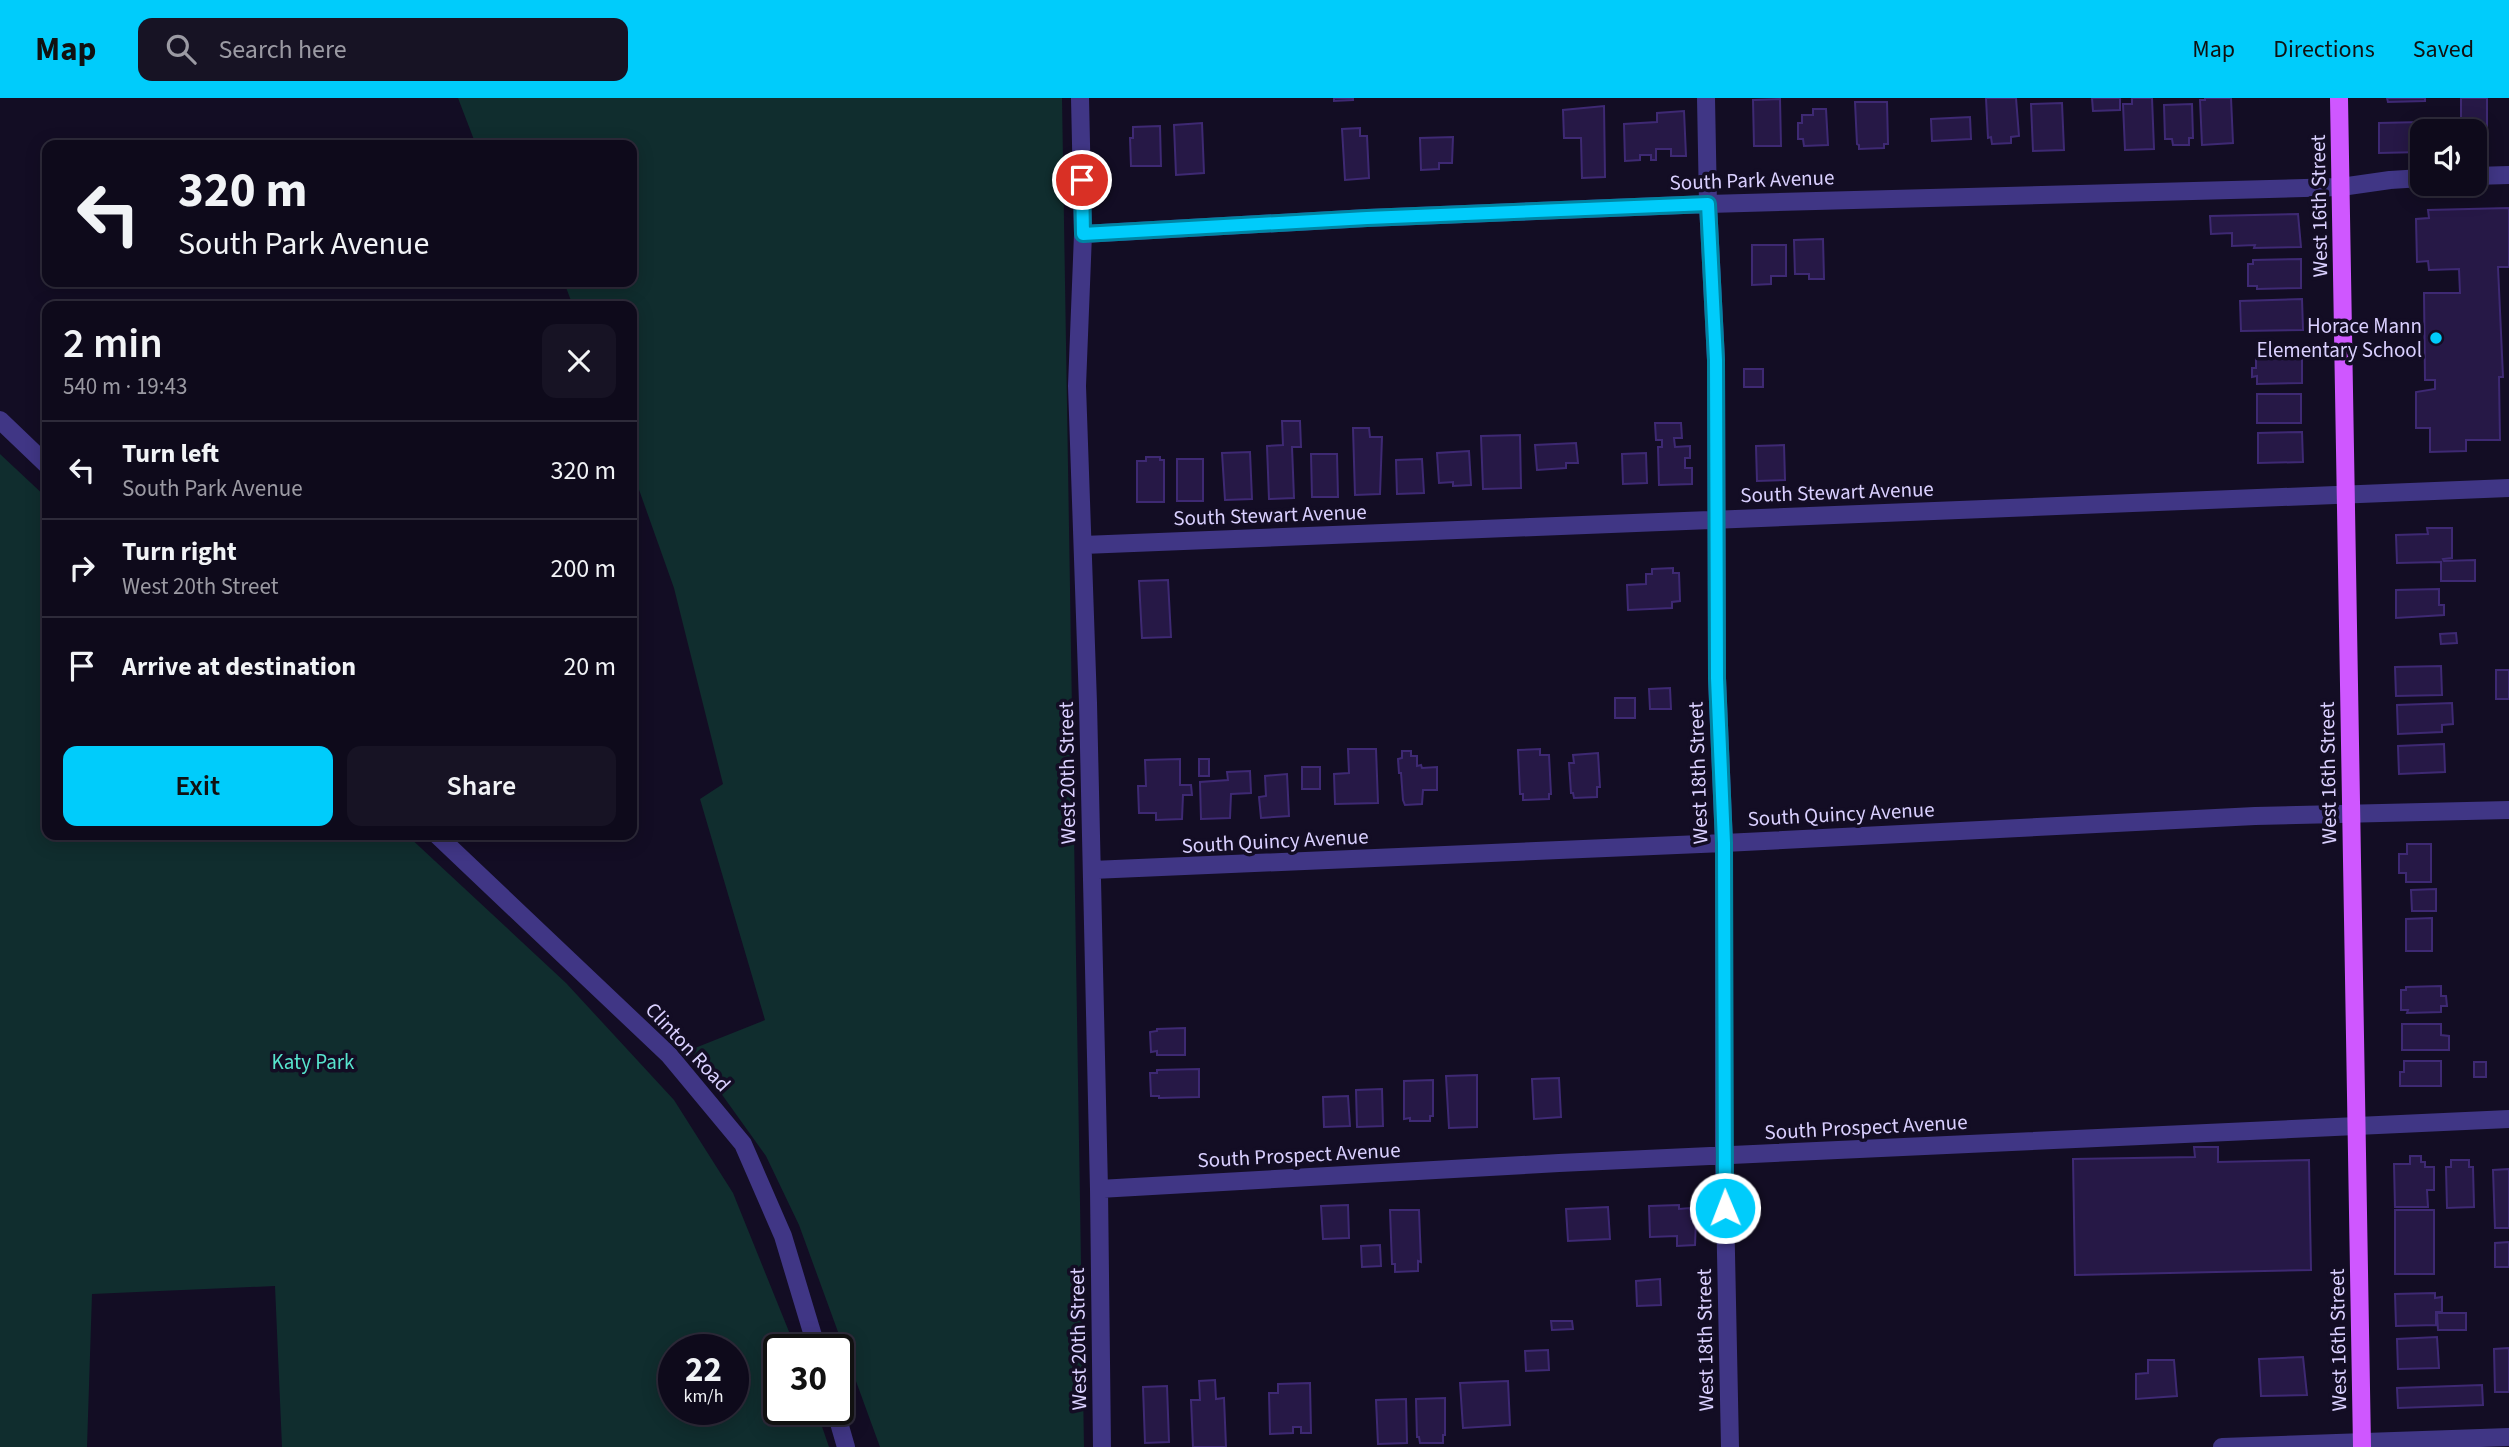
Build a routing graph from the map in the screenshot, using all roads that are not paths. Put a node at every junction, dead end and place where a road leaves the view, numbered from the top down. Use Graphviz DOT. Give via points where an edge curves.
graph roads {
  1 [pos="1080,98"];
  2 [pos="1706,98"];
  3 [pos="2339,98"];
  4 [pos="2509,175"];
  5 [pos="2487,176"];
  6 [pos="2410,179"];
  7 [pos="2341,187"];
  8 [pos="1708,204"];
  9 [pos="1083,234"];
  10 [pos="0,420"];
  11 [pos="42,460"];
  12 [pos="2509,488"];
  13 [pos="2346,495"];
  14 [pos="1717,520"];
  15 [pos="1083,545"];
  16 [pos="2509,810"];
  17 [pos="2352,814"];
  18 [pos="442,840"];
  19 [pos="1724,843"];
  20 [pos="1092,870"];
  21 [pos="2509,1119"];
  22 [pos="2359,1125"];
  23 [pos="1724,1157"];
  24 [pos="1099,1189"];
  25 [pos="812,1334"];
  26 [pos="840,1425"];
  27 [pos="2509,1437"];
  28 [pos="2362,1445"];
  29 [pos="846,1447"];
  30 [pos="1102,1447"];
  31 [pos="1730,1447"];
  32 [pos="2222,1447"];
  1 -- 9 [label="street, West 20th Street"];
  2 -- 8 [label="street, West 18th Street"];
  3 -- 7 [label="main road, West 16th Street"];
  4 -- 5 [label="street"];
  6 -- 7 [label="street, South Park Avenue"];
  7 -- 8 [label="street, South Park Avenue"];
  7 -- 13 [label="main road, West 16th Street"];
  8 -- 9 [label="street, South Park Avenue"];
  8 -- 14 [label="street, West 18th Street" via="1716,360"];
  9 -- 15 [label="street, West 20th Street" via="1077,386"];
  10 -- 11 [label="street"];
  12 -- 13 [label="street, South Stewart Avenue"];
  13 -- 14 [label="street, South Stewart Avenue"];
  13 -- 17 [label="main road, West 16th Street"];
  14 -- 15 [label="street, South Stewart Avenue"];
  14 -- 19 [label="street, West 18th Street"];
  15 -- 20 [label="street, West 20th Street"];
  16 -- 17 [label="street, South Quincy Avenue"];
  17 -- 19 [label="street, South Quincy Avenue"];
  17 -- 22 [label="main road, West 16th Street"];
  18 -- 25 [label="street, Clinton Road" via="669,1055 743,1144 783,1236"];
  19 -- 20 [label="street, South Quincy Avenue"];
  19 -- 23 [label="street, West 18th Street"];
  20 -- 24 [label="street, West 20th Street"];
  21 -- 22 [label="street, South Prospect Avenue"];
  22 -- 23 [label="street, South Prospect Avenue"];
  22 -- 28 [label="main road, West 16th Street"];
  23 -- 24 [label="street, South Prospect Avenue"];
  23 -- 31 [label="street, West 18th Street"];
  24 -- 30 [label="street, West 20th Street"];
  26 -- 29 [label="street"];
  27 -- 28 [label="street"];
  28 -- 32 [label="street"];
}
